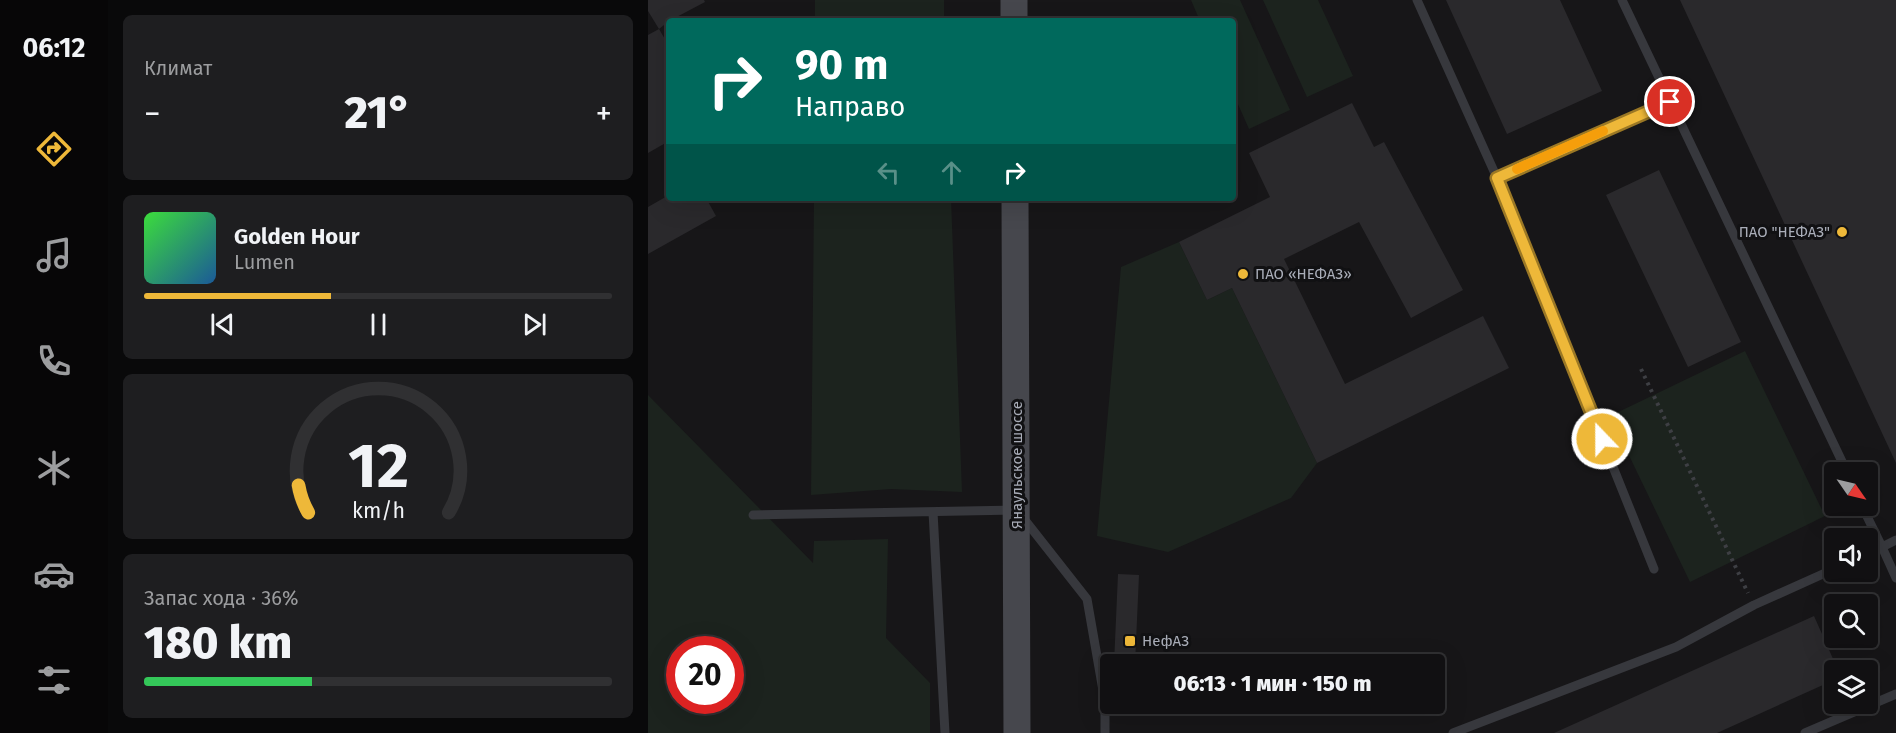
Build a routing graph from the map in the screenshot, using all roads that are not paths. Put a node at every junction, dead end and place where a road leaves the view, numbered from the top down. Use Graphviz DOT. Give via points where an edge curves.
graph roads {
  1 [pos="1014,0"];
  2 [pos="1417,0"];
  3 [pos="1622,0"];
  4 [pos="1014,18"];
  5 [pos="1670,102"];
  6 [pos="1497,178"];
  7 [pos="1015,201"];
  8 [pos="1842,462"];
  9 [pos="1017,510"];
  10 [pos="933,512"];
  11 [pos="753,515"];
  12 [pos="1868,516"];
  13 [pos="1896,540"];
  14 [pos="1882,547"];
  15 [pos="1878,549"];
  16 [pos="1654,569"];
  17 [pos="1824,574"];
  18 [pos="1896,579"];
  19 [pos="1896,694"];
  20 [pos="945,733"];
  21 [pos="1017,733"];
  22 [pos="1105,733"];
  23 [pos="1454,733"];
  24 [pos="1805,733"];
  1 -- 4 [label="main road"];
  2 -- 6 [label="lane"];
  3 -- 5 [label="lane"];
  5 -- 6 [label="lane"];
  5 -- 8 [label="lane"];
  6 -- 16 [label="lane"];
  7 -- 9 [label="main road, Янаульское шоссе"];
  9 -- 10 [label="lane"];
  9 -- 21 [label="main road, Янаульское шоссе"];
  9 -- 22 [label="lane" via="1086,599 1104,702"];
  10 -- 11 [label="lane"];
  10 -- 20 [label="lane"];
  12 -- 14 [label="lane"];
  13 -- 14 [label="lane"];
  14 -- 15 [label="lane"];
  14 -- 18 [label="lane"];
  17 -- 23 [label="lane" via="1676,647"];
  19 -- 24 [label="lane"];
}
